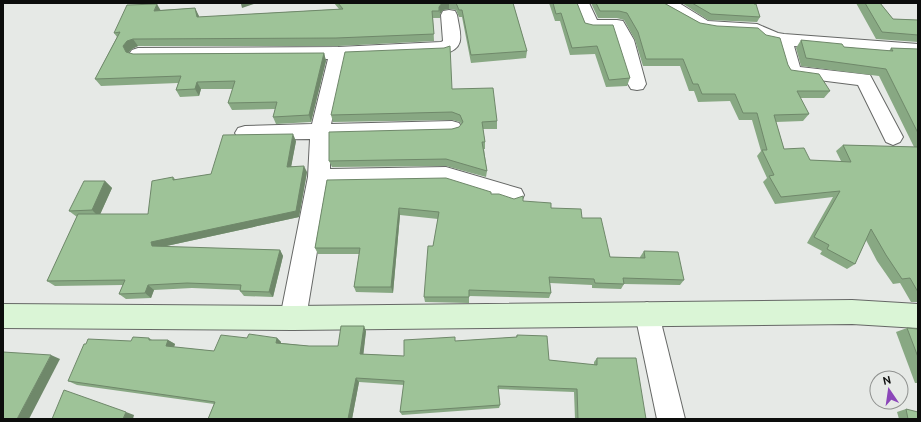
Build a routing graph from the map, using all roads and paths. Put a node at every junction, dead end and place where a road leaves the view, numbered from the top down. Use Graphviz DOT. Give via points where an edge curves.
graph roads {
  1 [pos="581,3"];
  2 [pos="661,3"];
  3 [pos="449,15"];
  4 [pos="784,40"];
  5 [pos="918,50"];
  6 [pos="338,53"];
  7 [pos="138,54"];
  8 [pos="637,84"];
  9 [pos="452,128"];
  10 [pos="320,131"];
  11 [pos="245,134"];
  12 [pos="894,138"];
  13 [pos="319,177"];
  14 [pos="513,195"];
  15 [pos="647,314"];
  16 [pos="3,316"];
  17 [pos="918,316"];
  18 [pos="293,318"];
  19 [pos="671,419"];
  1 -- 8 [label="street" via="590,26 617,25 626,40"];
  2 -- 4 [label="street" via="672,6 703,25 757,29 773,38"];
  3 -- 6 [label="street" via="452,42 444,48"];
  4 -- 5 [label="street" via="867,44"];
  4 -- 12 [label="street" via="793,72 864,79"];
  6 -- 7 [label="street"];
  6 -- 10 [label="street"];
  9 -- 10 [label="street"];
  10 -- 11 [label="street"];
  10 -- 13 [label="street"];
  13 -- 14 [label="street" via="446,175"];
  13 -- 18 [label="street"];
  15 -- 17 [label="street" via="852,312"];
  15 -- 18 [label="street"];
  15 -- 19 [label="street"];
  16 -- 18 [label="street"];
}
